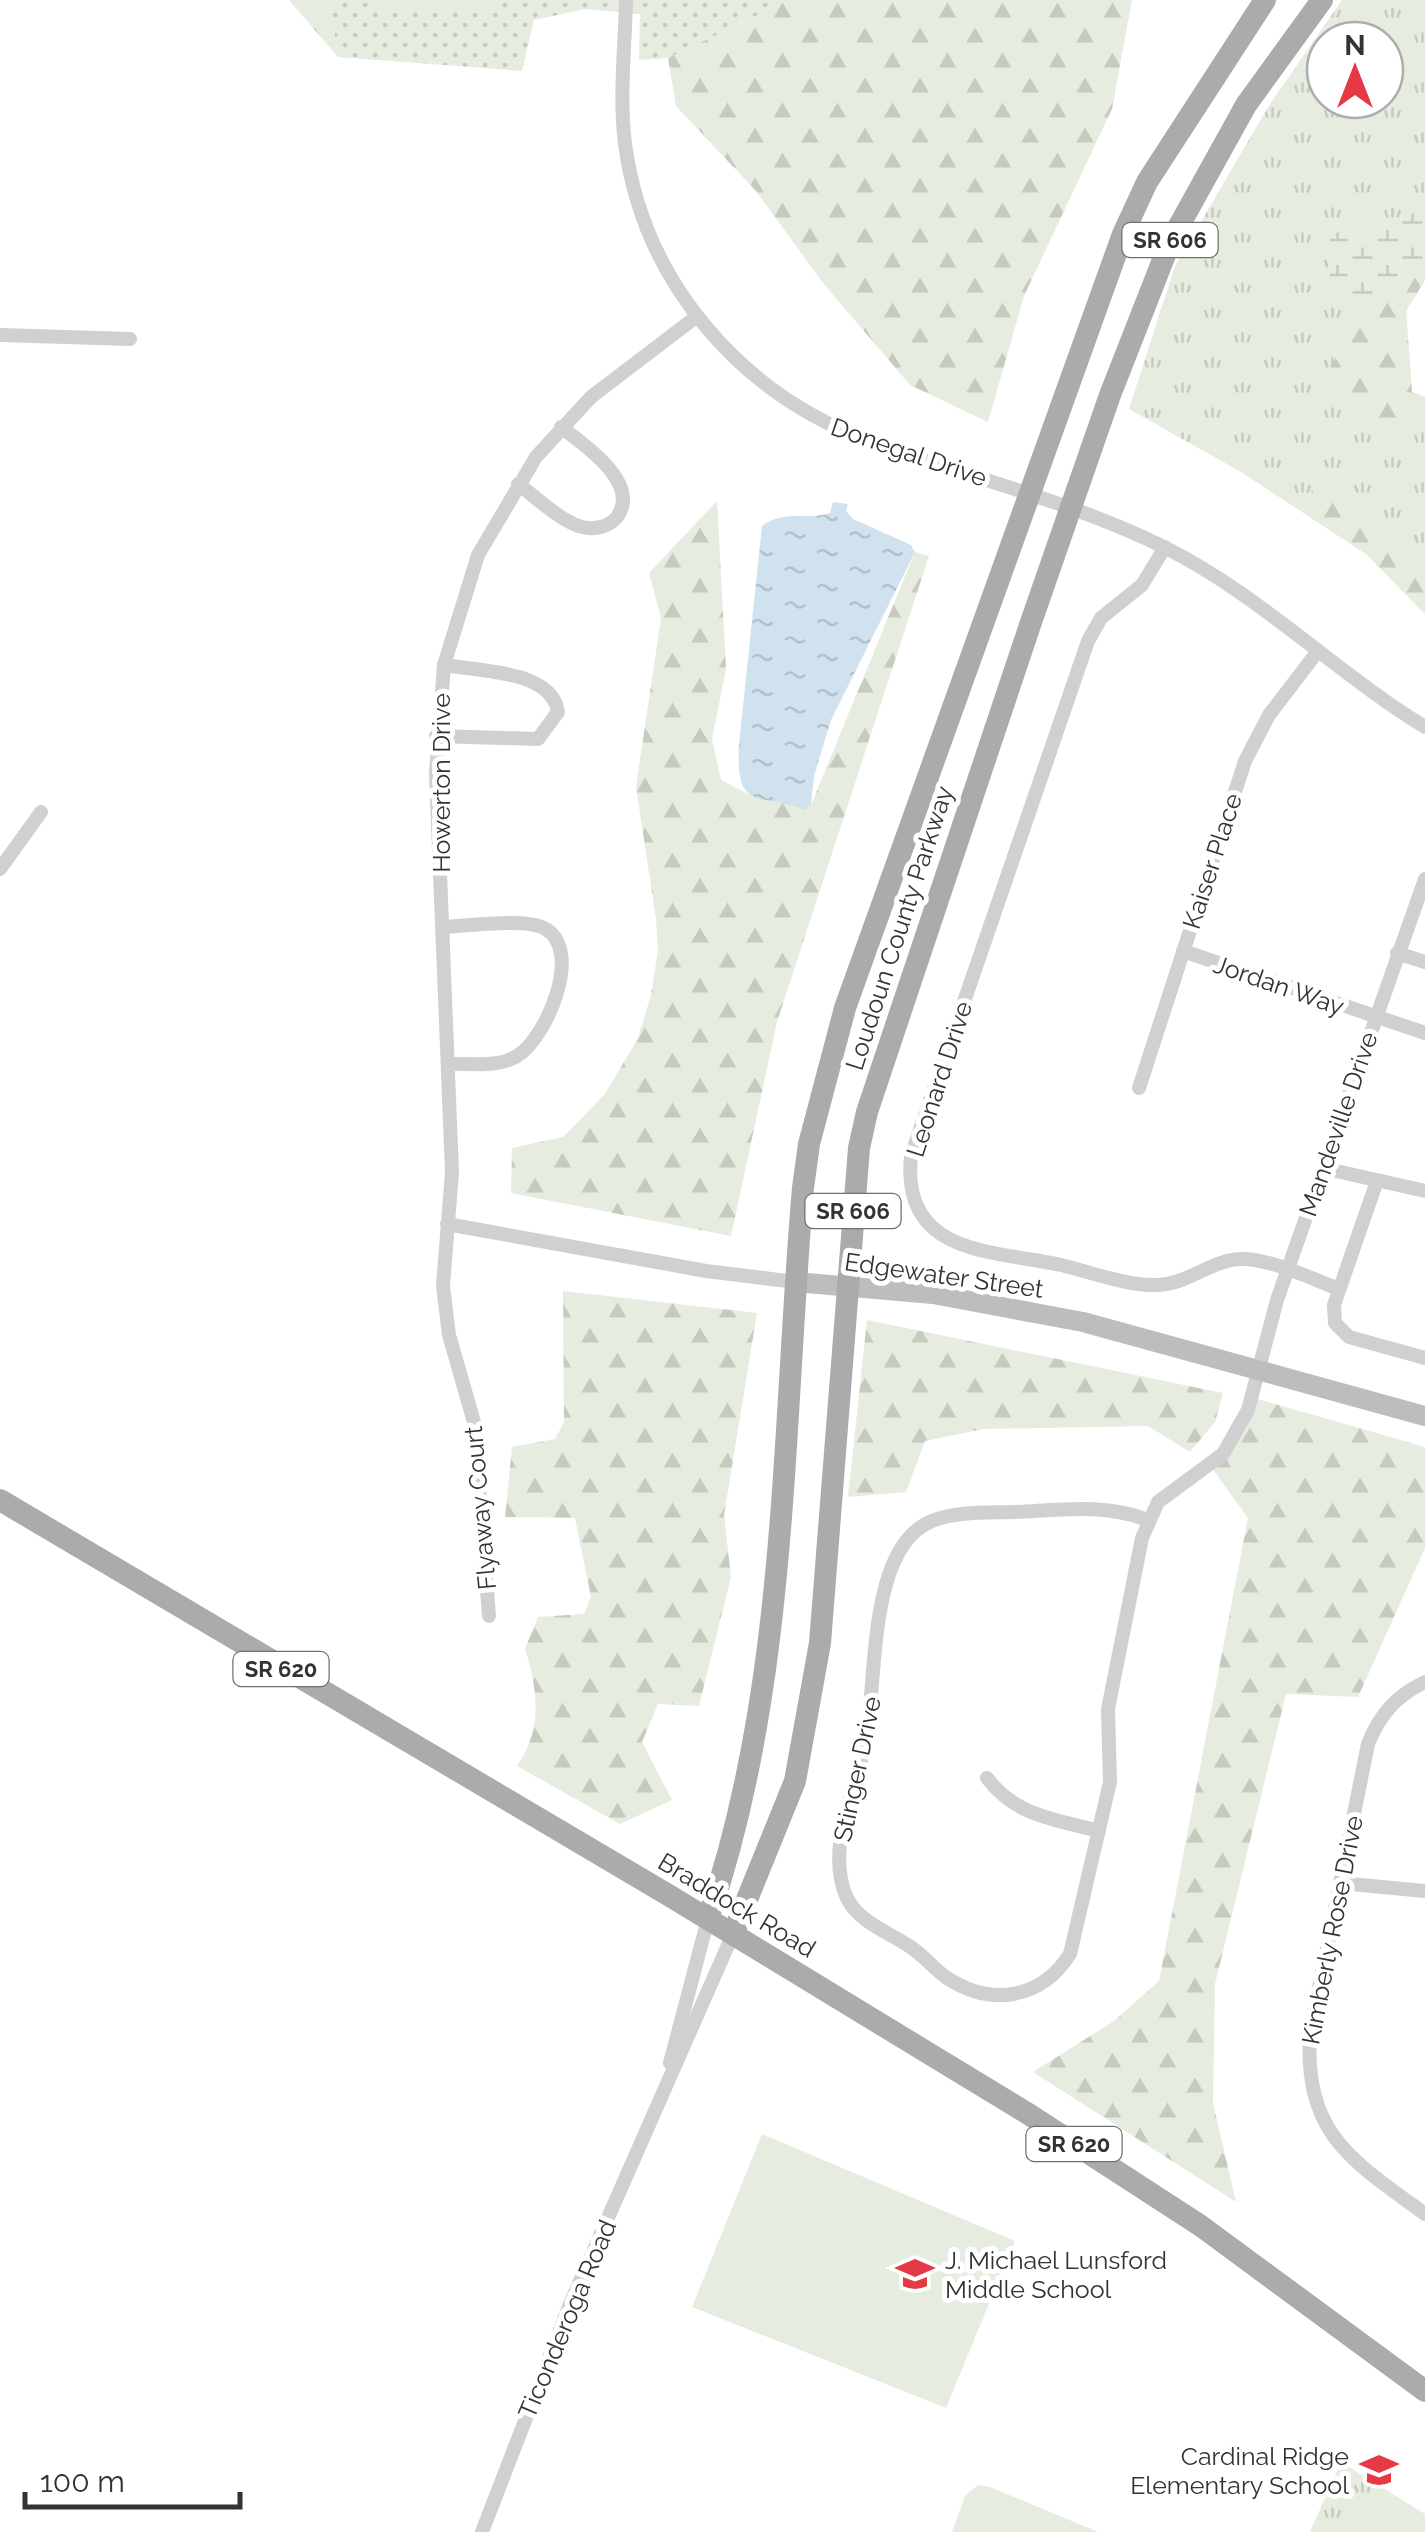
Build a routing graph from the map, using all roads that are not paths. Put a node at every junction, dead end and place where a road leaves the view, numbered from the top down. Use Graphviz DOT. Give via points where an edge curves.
graph roads {
  1 [pos="626,0"];
  2 [pos="1265,0"];
  3 [pos="1322,0"];
  4 [pos="696,316"];
  5 [pos="0,335"];
  6 [pos="130,339"];
  7 [pos="561,427"];
  8 [pos="518,484"];
  9 [pos="1030,493"];
  10 [pos="1072,506"];
  11 [pos="1165,547"];
  12 [pos="1318,651"];
  13 [pos="444,664"];
  14 [pos="1425,728"];
  15 [pos="436,736"];
  16 [pos="41,812"];
  17 [pos="0,870"];
  18 [pos="1425,879"];
  19 [pos="442,927"];
  20 [pos="1183,951"];
  21 [pos="1398,953"];
  22 [pos="1425,962"];
  23 [pos="1375,1018"];
  24 [pos="1425,1033"];
  25 [pos="448,1064"];
  26 [pos="1139,1088"];
  27 [pos="1323,1168"];
  28 [pos="1377,1182"];
  29 [pos="1425,1191"];
  30 [pos="447,1224"];
  31 [pos="1288,1270"];
  32 [pos="795,1282"];
  33 [pos="848,1287"];
  34 [pos="1340,1289"];
  35 [pos="1425,1358"];
  36 [pos="1257,1370"];
  37 [pos="1425,1416"];
  38 [pos="0,1500"];
  39 [pos="1148,1520"];
  40 [pos="489,1616"];
  41 [pos="1425,1682"];
  42 [pos="987,1778"];
  43 [pos="1099,1831"];
  44 [pos="1340,1883"];
  45 [pos="1425,1891"];
  46 [pos="708,1919"];
  47 [pos="734,1934"];
  48 [pos="659,2108"];
  49 [pos="1425,2214"];
  50 [pos="1425,2391"];
  51 [pos="482,2532"];
  1 -- 4 [label="street, Donegal Drive" via="623,102 634,189 660,257"];
  2 -- 9 [label="main road, Loudoun County Parkway / SR 606" via="1147,182"];
  3 -- 10 [label="main road, Loudoun County Parkway / SR 606" via="1246,106 1170,242"];
  4 -- 7 [label="street, Howerton Drive" via="622,369"];
  4 -- 9 [label="street, Donegal Drive" via="744,368 804,412 874,443"];
  5 -- 6 [label="street"];
  7 -- 8 [label="street, Howerton Drive"];
  7 -- 8 [label="street" via="616,476 623,502 615,520 580,526"];
  8 -- 13 [label="street, Howerton Drive" via="478,555"];
  9 -- 10 [label="street, Donegal Drive"];
  9 -- 32 [label="main road, Loudoun County Parkway / SR 606" via="845,1008 809,1144"];
  10 -- 11 [label="street, Donegal Drive"];
  10 -- 33 [label="main road, Loudoun County Parkway / SR 606" via="866,1112"];
  11 -- 12 [label="street, Donegal Drive"];
  11 -- 31 [label="street, Leonard Drive" via="1142,585 1101,618 1088,641 910,1156 911,1190 926,1220 965,1248 1144,1285 1178,1282 1226,1260 1258,1260"];
  12 -- 14 [label="street, Donegal Drive"];
  12 -- 20 [label="street, Kaiser Place" via="1256,736"];
  13 -- 15 [label="street, Howerton Drive"];
  13 -- 15 [label="street" via="535,681 552,694 558,712 538,739"];
  15 -- 19 [label="street, Howerton Drive"];
  16 -- 17 [label="street"];
  18 -- 21 [label="street, Mandeville Drive"];
  19 -- 25 [label="street, Howerton Drive"];
  19 -- 25 [label="street" via="534,925 554,936 564,959 543,1023 522,1054 499,1063"];
  20 -- 23 [label="street, Jordan Way"];
  20 -- 26 [label="street, Kaiser Place"];
  21 -- 22 [label="street"];
  21 -- 23 [label="street, Mandeville Drive"];
  23 -- 24 [label="street, Jordan Way"];
  23 -- 27 [label="street, Mandeville Drive"];
  25 -- 30 [label="street, Howerton Drive"];
  27 -- 28 [label="street"];
  27 -- 31 [label="street, Mandeville Drive"];
  28 -- 29 [label="street"];
  28 -- 34 [label="street"];
  30 -- 32 [label="street, Edgewater Street"];
  30 -- 40 [label="street, Flyaway Court" via="443,1286 449,1335 474,1422"];
  31 -- 34 [label="street, Leonard Drive"];
  31 -- 36 [label="street, Mandeville Drive"];
  32 -- 33 [label="street, Edgewater Street"];
  32 -- 46 [label="main road, Loudoun County Parkway / SR 606" via="767,1668"];
  33 -- 36 [label="street, Edgewater Street" via="1009,1306"];
  33 -- 47 [label="main road, Loudoun County Parkway / SR 606" via="811,1713 786,1808"];
  34 -- 35 [label="street" via="1333,1314 1341,1332"];
  36 -- 37 [label="street, Edgewater Street"];
  36 -- 39 [label="street" via="1234,1440 1158,1502"];
  38 -- 46 [label="main road, Braddock Road / SR 620"];
  39 -- 43 [label="street, Stinger Drive" via="1108,1709 1110,1782"];
  39 -- 43 [label="street, Stinger Drive" via="1118,1508 963,1514 930,1522 909,1536 885,1580 873,1702 838,1864 848,1900 866,1920 966,1988 1016,1996 1040,1988 1070,1954"];
  41 -- 44 [label="street, Kimberly Rose Drive" via="1404,1692 1377,1722"];
  42 -- 43 [label="street" via="1004,1801 1024,1811"];
  44 -- 45 [label="street"];
  44 -- 49 [label="street, Kimberly Rose Drive" via="1310,2033 1313,2096 1336,2144"];
  46 -- 47 [label="main road, Braddock Road / SR 620"];
  46 -- 48 [label="street, Ticonderoga Road"];
  47 -- 48 [label="street, Ticonderoga Road"];
  47 -- 50 [label="main road, Braddock Road / SR 620" via="1201,2226"];
  48 -- 51 [label="street, Ticonderoga Road" via="570,2304"];
}
